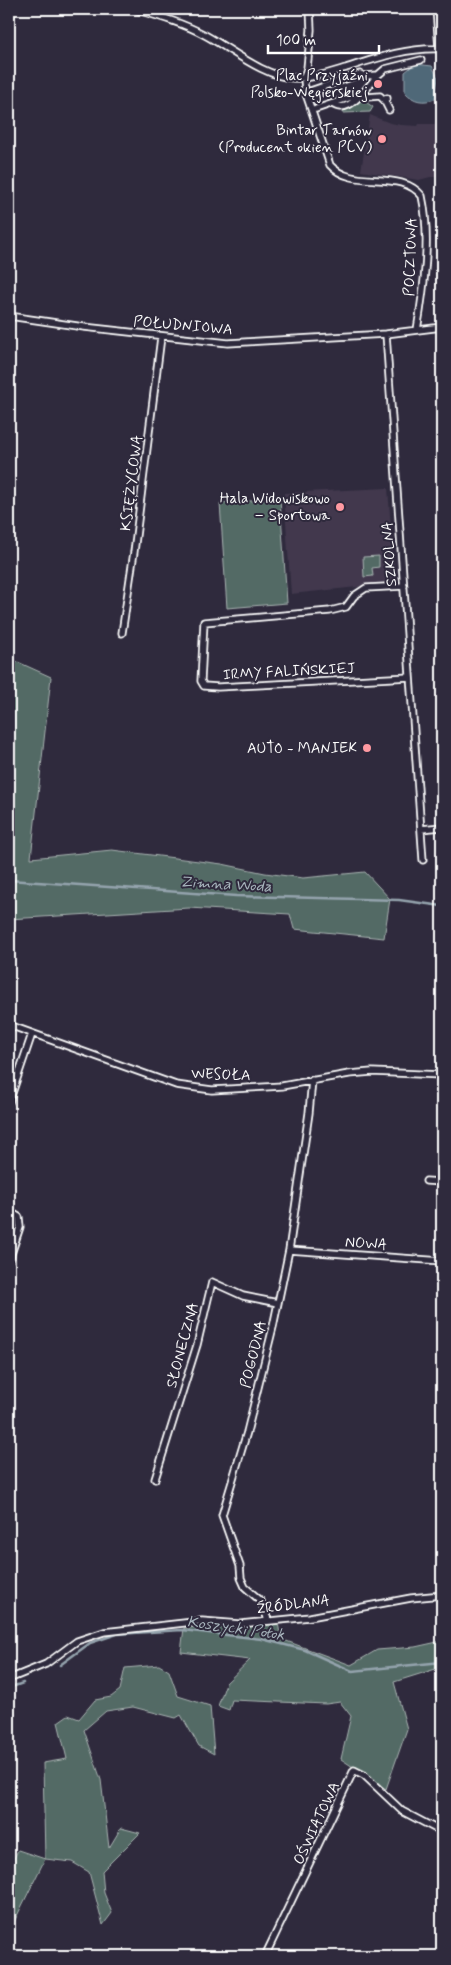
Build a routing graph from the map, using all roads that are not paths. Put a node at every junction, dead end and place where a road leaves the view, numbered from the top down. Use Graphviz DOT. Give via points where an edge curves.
graph roads {
  1 [pos="134,9"];
  2 [pos="310,9"];
  3 [pos="436,9"];
  4 [pos="440,49"];
  5 [pos="421,60"];
  6 [pos="378,75"];
  7 [pos="304,78"];
  8 [pos="310,91"];
  9 [pos="363,93"];
  10 [pos="316,109"];
  11 [pos="389,110"];
  12 [pos="9,316"];
  13 [pos="442,327"];
  14 [pos="417,330"];
  15 [pos="386,334"];
  16 [pos="161,336"];
  17 [pos="404,586"];
  18 [pos="122,633"];
  19 [pos="410,677"];
  20 [pos="442,827"];
  21 [pos="421,829"];
  22 [pos="422,860"];
  23 [pos="9,1025"];
  24 [pos="32,1034"];
  25 [pos="442,1075"];
  26 [pos="312,1080"];
  27 [pos="9,1102"];
  28 [pos="426,1181"];
  29 [pos="442,1182"];
  30 [pos="9,1211"];
  31 [pos="289,1250"];
  32 [pos="9,1260"];
  33 [pos="442,1261"];
  34 [pos="278,1303"];
  35 [pos="155,1480"];
  36 [pos="442,1595"];
  37 [pos="268,1620"];
  38 [pos="9,1679"];
  39 [pos="442,1832"];
  40 [pos="265,1956"];
  1 -- 7 [label="street" via="188,27 268,71 283,77"];
  2 -- 7 [label="street" via="311,30"];
  3 -- 4 [label="street"];
  4 -- 7 [label="street" via="400,52"];
  5 -- 6 [label="street" via="385,69"];
  6 -- 8 [label="street" via="360,74"];
  6 -- 9 [label="street"];
  7 -- 14 [label="street, POCZTOWA" via="305,91 333,168 347,176 408,184 422,196 426,236"];
  9 -- 10 [label="street"];
  9 -- 11 [label="street" via="367,97 385,99"];
  12 -- 16 [label="street, POŁUDNIOWA"];
  13 -- 14 [label="street"];
  14 -- 15 [label="street"];
  15 -- 16 [label="street, POŁUDNIOWA" via="228,343"];
  15 -- 17 [label="street, SZKOLNA"];
  16 -- 18 [label="street, KSIĘŻYCOWA"];
  17 -- 19 [label="street, SZKOLNA"];
  17 -- 19 [label="street, IRMY FALIŃSKIEJ" via="366,588 346,607 330,611 204,622 201,681 204,686 218,688"];
  19 -- 21 [label="street, SZKOLNA"];
  20 -- 21 [label="street"];
  21 -- 22 [label="street, SZKOLNA"];
  23 -- 24 [label="street, WESOŁA"];
  24 -- 26 [label="street, WESOŁA" via="176,1085 232,1090"];
  24 -- 27 [label="street"];
  25 -- 26 [label="street, WESOŁA" via="372,1072"];
  26 -- 31 [label="street, POGODNA"];
  28 -- 29 [label="street"];
  30 -- 32 [label="street" via="19,1217 20,1227"];
  31 -- 33 [label="street, NOWA"];
  31 -- 34 [label="street, POGODNA"];
  34 -- 35 [label="street, SŁONECZNA" via="243,1296 212,1282 197,1345"];
  34 -- 37 [label="street, POGODNA" via="247,1432 222,1515 240,1566 241,1578 245,1587 261,1601"];
  36 -- 37 [label="street, ŹRÓDLANA" via="310,1617"];
  37 -- 38 [label="street, ŹRÓDLANA" via="240,1624 202,1621 104,1632 77,1641 46,1664"];
  39 -- 40 [label="street, OŚWIATOWA" via="402,1811 364,1775 354,1770"];
}
